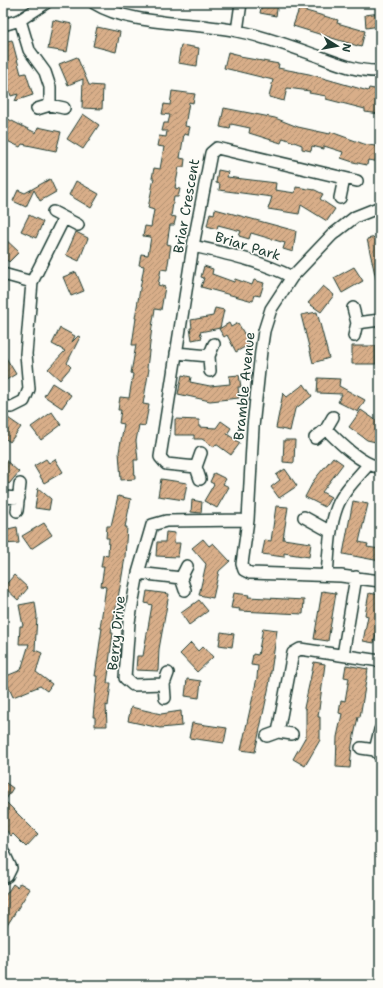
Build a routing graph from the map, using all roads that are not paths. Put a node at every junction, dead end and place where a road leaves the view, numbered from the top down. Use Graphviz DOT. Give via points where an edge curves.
graph roads {
  1 [pos="46,3"];
  2 [pos="94,3"];
  3 [pos="240,3"];
  4 [pos="20,20"];
  5 [pos="3,25"];
  6 [pos="237,31"];
  7 [pos="380,72"];
  8 [pos="50,105"];
  9 [pos="64,108"];
  10 [pos="37,109"];
  11 [pos="344,179"];
  12 [pos="357,181"];
  13 [pos="340,198"];
  14 [pos="380,207"];
  15 [pos="52,212"];
  16 [pos="64,218"];
  17 [pos="78,225"];
  18 [pos="193,246"];
  19 [pos="3,274"];
  20 [pos="292,277"];
  21 [pos="32,282"];
  22 [pos="353,308"];
  23 [pos="380,320"];
  24 [pos="357,323"];
  25 [pos="354,336"];
  26 [pos="214,344"];
  27 [pos="176,353"];
  28 [pos="209,356"];
  29 [pos="210,372"];
  30 [pos="3,407"];
  31 [pos="333,418"];
  32 [pos="326,429"];
  33 [pos="315,438"];
  34 [pos="201,453"];
  35 [pos="368,465"];
  36 [pos="196,467"];
  37 [pos="380,468"];
  38 [pos="200,479"];
  39 [pos="20,484"];
  40 [pos="3,497"];
  41 [pos="19,498"];
  42 [pos="17,512"];
  43 [pos="304,517"];
  44 [pos="248,520"];
  45 [pos="331,532"];
  46 [pos="187,566"];
  47 [pos="138,574"];
  48 [pos="327,575"];
  49 [pos="356,577"];
  50 [pos="181,578"];
  51 [pos="380,581"];
  52 [pos="184,590"];
  53 [pos="343,655"];
  54 [pos="380,661"];
  55 [pos="168,673"];
  56 [pos="164,684"];
  57 [pos="165,698"];
  58 [pos="380,730"];
  59 [pos="278,732"];
  60 [pos="292,734"];
  61 [pos="267,736"];
  62 [pos="361,748"];
  63 [pos="378,753"];
  64 [pos="3,851"];
  65 [pos="3,878"];
  1 -- 4 [label="street"];
  2 -- 6 [label="street" via="106,10 130,17"];
  3 -- 6 [label="street"];
  4 -- 5 [label="street"];
  4 -- 8 [label="street" via="29,50 45,72 50,87"];
  6 -- 7 [label="street" via="291,46 348,67"];
  8 -- 9 [label="street"];
  8 -- 10 [label="street"];
  11 -- 12 [label="street, Briar Crescent"];
  11 -- 13 [label="street"];
  11 -- 18 [label="street, Briar Crescent" via="217,148 211,153"];
  14 -- 20 [label="street, Bramble Avenue" via="355,217 332,235"];
  15 -- 16 [label="street"];
  16 -- 17 [label="street"];
  16 -- 21 [label="street"];
  18 -- 20 [label="street, Briar Park" via="252,260"];
  18 -- 27 [label="street, Briar Crescent"];
  19 -- 21 [label="street"];
  20 -- 44 [label="street, Bramble Avenue" via="271,309 264,331 253,427"];
  21 -- 30 [label="street" via="26,354 29,389 24,401 12,407"];
  22 -- 24 [label="street"];
  23 -- 24 [label="street"];
  24 -- 25 [label="street"];
  26 -- 28 [label="street"];
  27 -- 28 [label="street"];
  27 -- 36 [label="street, Briar Crescent" via="160,457 166,464"];
  28 -- 29 [label="street"];
  31 -- 32 [label="street"];
  32 -- 33 [label="street"];
  32 -- 35 [label="street"];
  34 -- 36 [label="street"];
  35 -- 37 [label="street"];
  35 -- 45 [label="street" via="337,507"];
  36 -- 38 [label="street"];
  39 -- 41 [label="street"];
  40 -- 41 [label="street"];
  41 -- 42 [label="street"];
  43 -- 45 [label="street"];
  44 -- 47 [label="street, Berry Drive" via="166,521 152,525"];
  44 -- 48 [label="street, Bramble Avenue" via="242,564 244,570 250,574"];
  45 -- 48 [label="street"];
  46 -- 50 [label="street"];
  47 -- 50 [label="street"];
  47 -- 56 [label="street, Berry Drive" via="129,622 125,678 132,685"];
  48 -- 49 [label="street"];
  49 -- 51 [label="street"];
  49 -- 53 [label="street"];
  50 -- 52 [label="street"];
  53 -- 54 [label="street"];
  53 -- 59 [label="street" via="300,649 293,653"];
  55 -- 56 [label="street"];
  56 -- 57 [label="street"];
  58 -- 63 [label="street"];
  59 -- 60 [label="street"];
  59 -- 61 [label="street"];
  62 -- 63 [label="street"];
  64 -- 65 [label="street" via="11,868"];
}
